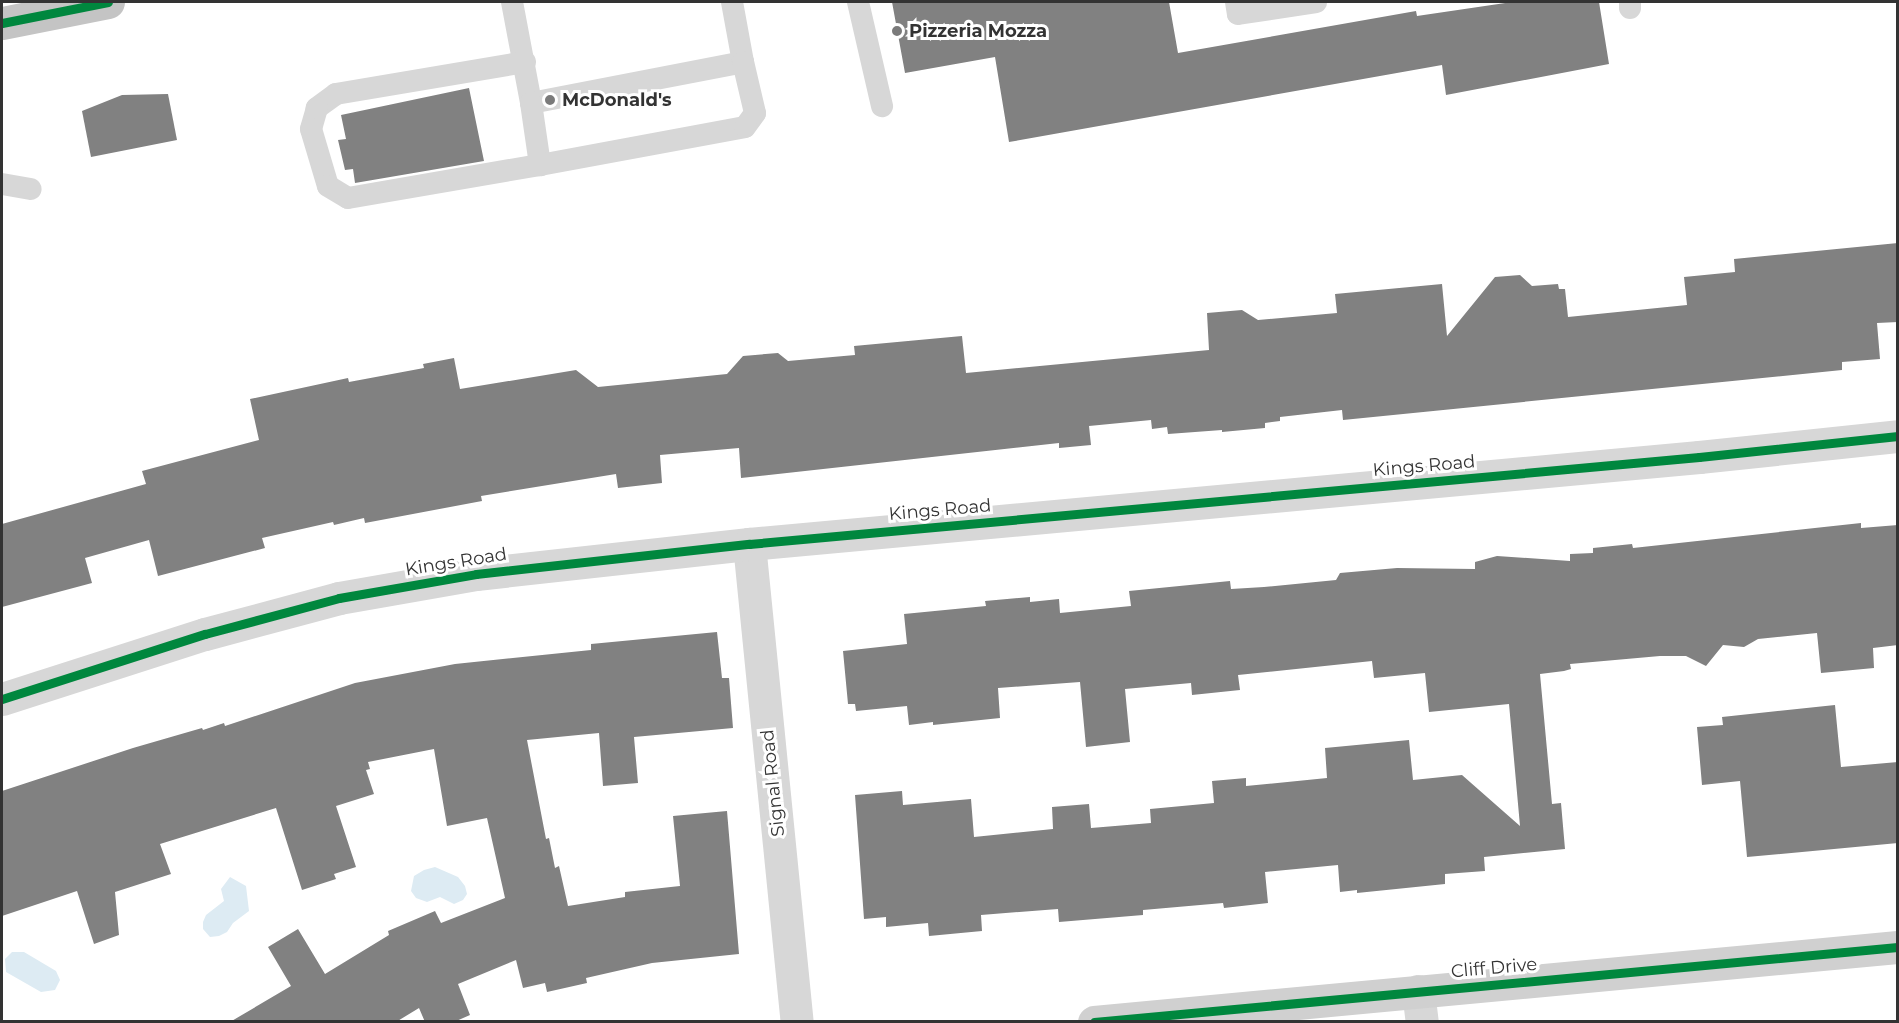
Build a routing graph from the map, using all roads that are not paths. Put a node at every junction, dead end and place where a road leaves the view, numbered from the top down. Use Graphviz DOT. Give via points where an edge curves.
graph roads {
  1 [pos="108,2"];
  2 [pos="512,2"];
  3 [pos="732,2"];
  4 [pos="858,2"];
  5 [pos="1316,2"];
  6 [pos="1237,8"];
  7 [pos="2,23"];
  8 [pos="525,62"];
  9 [pos="743,62"];
  10 [pos="531,103"];
  11 [pos="882,106"];
  12 [pos="540,165"];
  13 [pos="2,184"];
  14 [pos="31,189"];
  15 [pos="1898,436"];
  16 [pos="749,544"];
  17 [pos="2,699"];
  18 [pos="1898,946"];
  19 [pos="1420,1006"];
  20 [pos="797,1022"];
  21 [pos="1094,1022"];
  1 -- 7 [label="highway"];
  2 -- 8 [label="lane"];
  3 -- 9 [label="lane"];
  4 -- 11 [label="lane"];
  5 -- 6 [label="lane"];
  8 -- 10 [label="lane"];
  8 -- 12 [label="lane" via="336,94 317,108 310,129 328,186 348,198"];
  9 -- 10 [label="lane"];
  9 -- 12 [label="lane" via="755,113 745,127"];
  10 -- 12 [label="lane"];
  13 -- 14 [label="lane"];
  15 -- 16 [label="street, Kings Road"];
  16 -- 17 [label="street, Kings Road" via="476,574 339,598 205,634"];
  16 -- 20 [label="street, Signal Road"];
  18 -- 19 [label="street, Cliff Drive"];
  19 -- 21 [label="street, Cliff Drive"];
}
